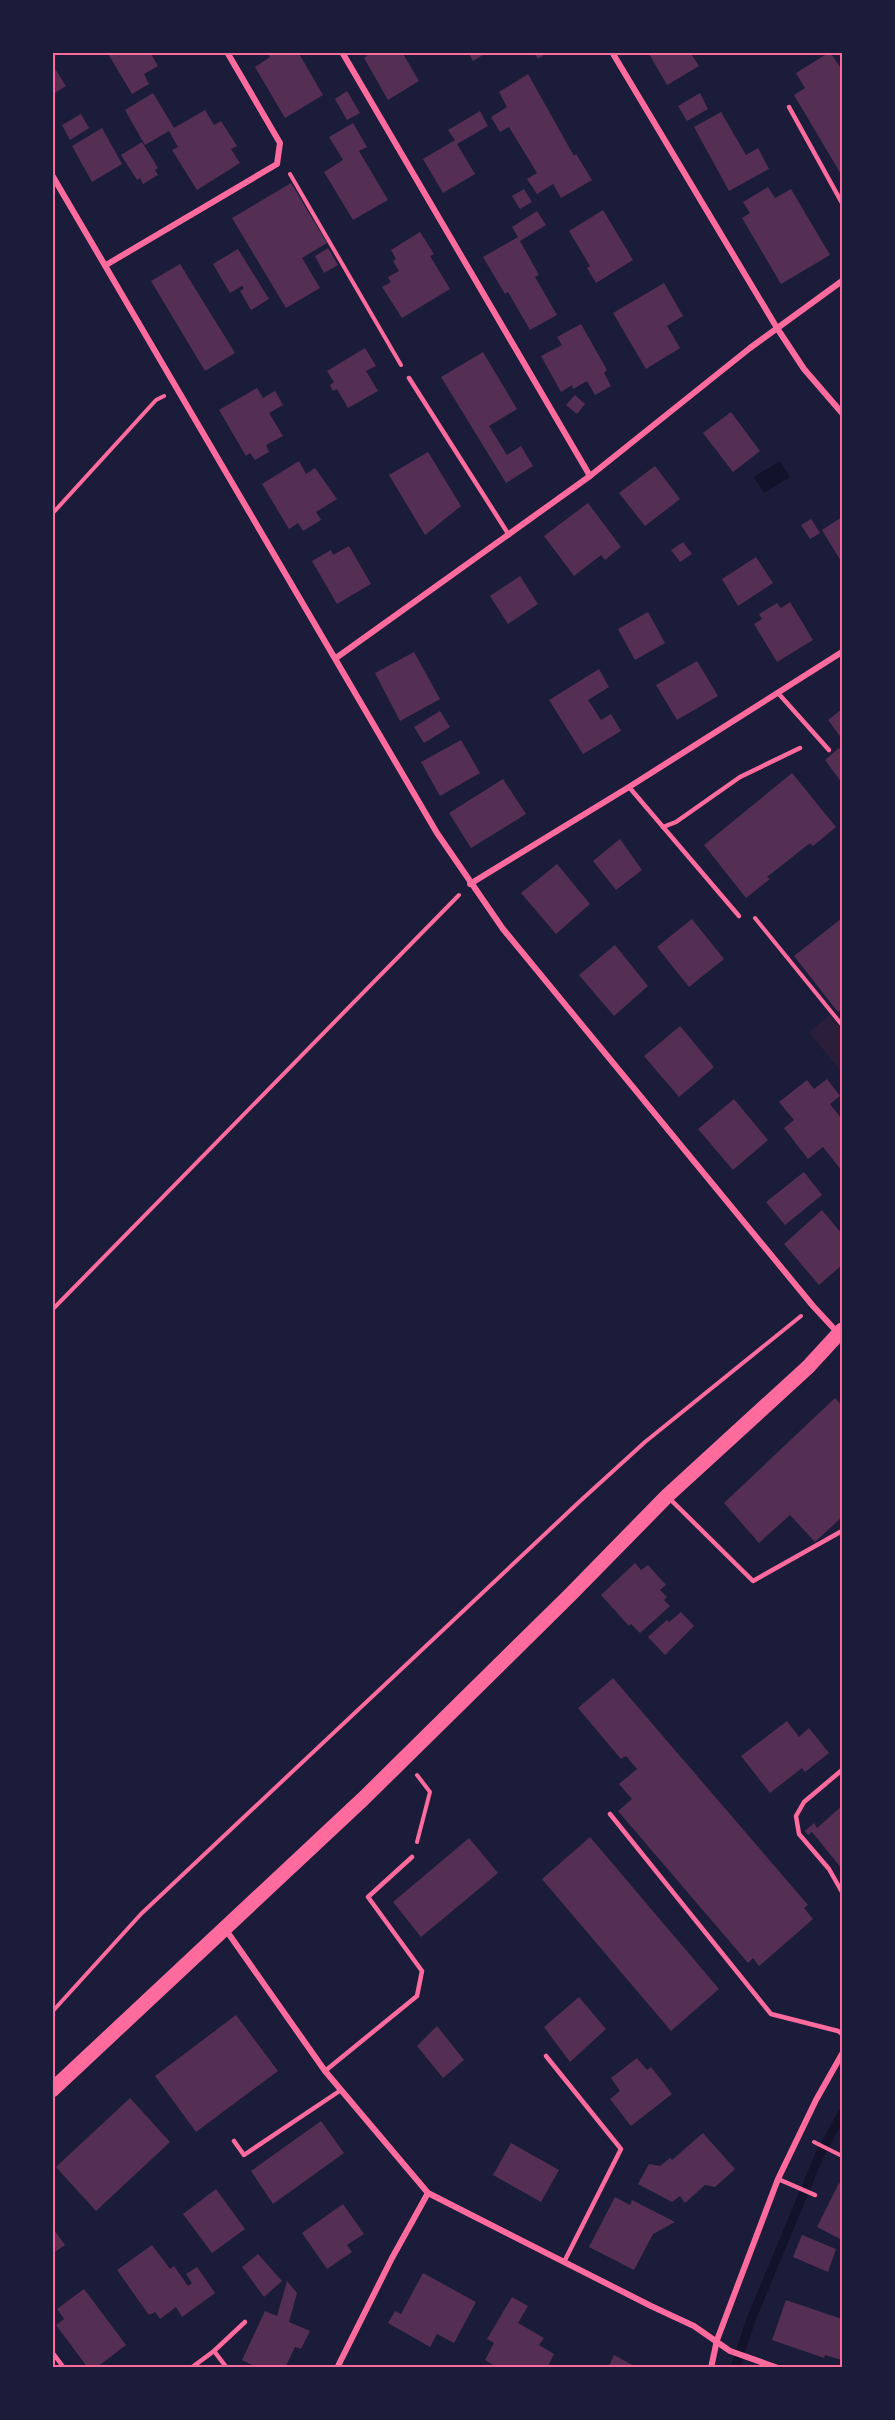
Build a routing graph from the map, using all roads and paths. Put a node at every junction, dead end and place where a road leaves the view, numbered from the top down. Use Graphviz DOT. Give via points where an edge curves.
graph roads {
  1 [pos="227,52"];
  2 [pos="342,52"];
  3 [pos="612,52"];
  4 [pos="789,107"];
  5 [pos="277,164"];
  6 [pos="52,175"];
  7 [pos="843,203"];
  8 [pos="106,265"];
  9 [pos="843,281"];
  10 [pos="777,328"];
  11 [pos="409,378"];
  12 [pos="177,387"];
  13 [pos="843,413"];
  14 [pos="590,476"];
  15 [pos="52,514"];
  16 [pos="509,535"];
  17 [pos="843,652"];
  18 [pos="336,658"];
  19 [pos="778,693"];
  20 [pos="800,748"];
  21 [pos="829,750"];
  22 [pos="629,787"];
  23 [pos="663,827"];
  24 [pos="470,884"];
  25 [pos="752,914"];
  26 [pos="738,916"];
  27 [pos="843,1025"];
  28 [pos="813,1306"];
  29 [pos="52,1310"];
  30 [pos="841,1333"];
  31 [pos="667,1496"];
  32 [pos="843,1531"];
  33 [pos="404,1758"];
  34 [pos="843,1770"];
  35 [pos="610,1814"];
  36 [pos="412,1857"];
  37 [pos="843,1893"];
  38 [pos="226,1930"];
  39 [pos="52,2012"];
  40 [pos="843,2034"];
  41 [pos="843,2054"];
  42 [pos="546,2056"];
  43 [pos="325,2071"];
  44 [pos="52,2090"];
  45 [pos="341,2090"];
  46 [pos="234,2140"];
  47 [pos="814,2142"];
  48 [pos="840,2155"];
  49 [pos="778,2179"];
  50 [pos="428,2193"];
  51 [pos="815,2195"];
  52 [pos="564,2262"];
  53 [pos="245,2322"];
  54 [pos="717,2340"];
  55 [pos="214,2351"];
  56 [pos="52,2352"];
  57 [pos="64,2367"];
  58 [pos="191,2367"];
  59 [pos="227,2367"];
  60 [pos="337,2367"];
  61 [pos="711,2367"];
  62 [pos="778,2367"];
  1 -- 5 [label="street" via="280,143"];
  2 -- 14 [label="street"];
  3 -- 10 [label="street"];
  4 -- 7 [label="lane"];
  5 -- 8 [label="street"];
  5 -- 11 [label="path" via="293,177"];
  6 -- 8 [label="street"];
  8 -- 12 [label="street"];
  9 -- 10 [label="street"];
  10 -- 13 [label="street" via="804,369"];
  10 -- 14 [label="street"];
  11 -- 16 [label="lane"];
  12 -- 15 [label="path" via="156,400"];
  12 -- 18 [label="street"];
  14 -- 16 [label="street"];
  16 -- 18 [label="street"];
  17 -- 19 [label="street"];
  18 -- 24 [label="street"];
  19 -- 21 [label="lane"];
  19 -- 22 [label="street"];
  20 -- 23 [label="lane" via="740,777"];
  22 -- 23 [label="lane"];
  22 -- 24 [label="street"];
  23 -- 26 [label="lane"];
  24 -- 28 [label="street"];
  24 -- 29 [label="path"];
  25 -- 27 [label="path"];
  28 -- 30 [label="street"];
  28 -- 39 [label="path" via="645,1442 578,1503 141,1914"];
  30 -- 31 [label="main road"];
  31 -- 32 [label="lane" via="753,1581"];
  31 -- 33 [label="main road"];
  33 -- 36 [label="path" via="430,1792"];
  33 -- 38 [label="main road"];
  34 -- 37 [label="lane" via="804,1802 796,1816 799,1834 829,1869"];
  35 -- 40 [label="lane" via="771,2014"];
  36 -- 43 [label="lane" via="368,1897 422,1971 417,1996"];
  38 -- 43 [label="street"];
  38 -- 44 [label="main road"];
  41 -- 49 [label="street"];
  42 -- 52 [label="lane" via="621,2149"];
  43 -- 45 [label="street"];
  45 -- 46 [label="lane" via="244,2155"];
  45 -- 50 [label="street"];
  47 -- 48 [label="path"];
  49 -- 51 [label="lane"];
  49 -- 54 [label="street"];
  50 -- 52 [label="street"];
  50 -- 60 [label="street"];
  52 -- 54 [label="street"];
  53 -- 55 [label="lane"];
  54 -- 61 [label="street"];
  54 -- 62 [label="street" via="730,2351"];
  55 -- 58 [label="lane"];
  55 -- 59 [label="lane"];
  56 -- 57 [label="lane"];
}
